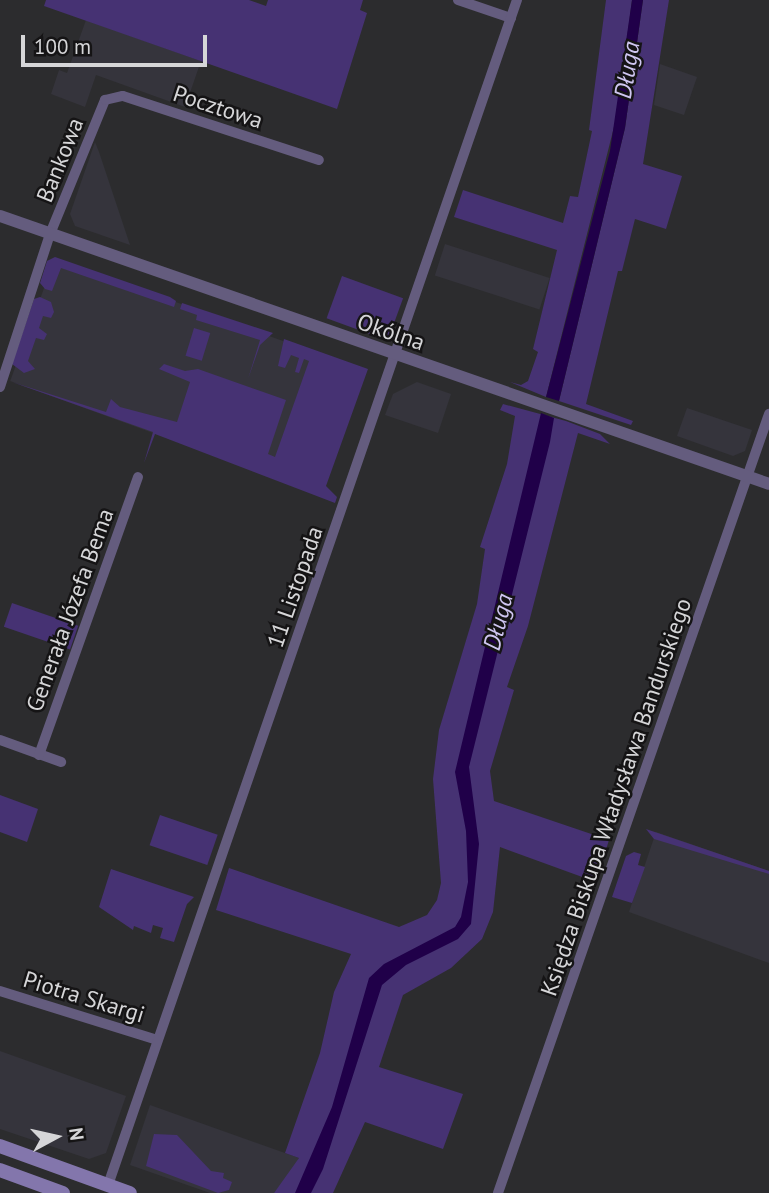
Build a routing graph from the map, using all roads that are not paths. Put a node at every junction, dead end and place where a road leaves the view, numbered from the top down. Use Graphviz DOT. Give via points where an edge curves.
graph roads {
  1 [pos="458,0"];
  2 [pos="517,0"];
  3 [pos="511,18"];
  4 [pos="105,100"];
  5 [pos="319,160"];
  6 [pos="0,216"];
  7 [pos="50,234"];
  8 [pos="394,355"];
  9 [pos="0,387"];
  10 [pos="769,414"];
  11 [pos="138,477"];
  12 [pos="748,477"];
  13 [pos="769,484"];
  14 [pos="0,740"];
  15 [pos="39,755"];
  16 [pos="61,762"];
  17 [pos="0,991"];
  18 [pos="157,1040"];
  19 [pos="0,1146"];
  20 [pos="0,1170"];
  21 [pos="108,1185"];
  22 [pos="63,1193"];
  23 [pos="130,1193"];
  24 [pos="498,1193"];
  1 -- 3 [label="street"];
  2 -- 3 [label="street, 11 Listopada"];
  3 -- 8 [label="street, 11 Listopada"];
  4 -- 5 [label="street, Pocztowa" via="123,96"];
  4 -- 7 [label="street, Bankowa"];
  6 -- 7 [label="street, Okólna"];
  7 -- 8 [label="street, Okólna"];
  7 -- 9 [label="street, Bankowa"];
  8 -- 12 [label="street, Okólna"];
  8 -- 18 [label="street, 11 Listopada"];
  10 -- 12 [label="street, Księdza Biskupa Władysława Bandurskiego"];
  11 -- 15 [label="street, Generała Józefa Bema"];
  12 -- 13 [label="street, Okólna"];
  12 -- 24 [label="street, Księdza Biskupa Władysława Bandurskiego"];
  14 -- 15 [label="street"];
  15 -- 16 [label="street"];
  17 -- 18 [label="street, Piotra Skargi"];
  18 -- 21 [label="street, 11 Listopada"];
  19 -- 21 [label="main road"];
  20 -- 22 [label="main road"];
  21 -- 23 [label="main road"];
}
